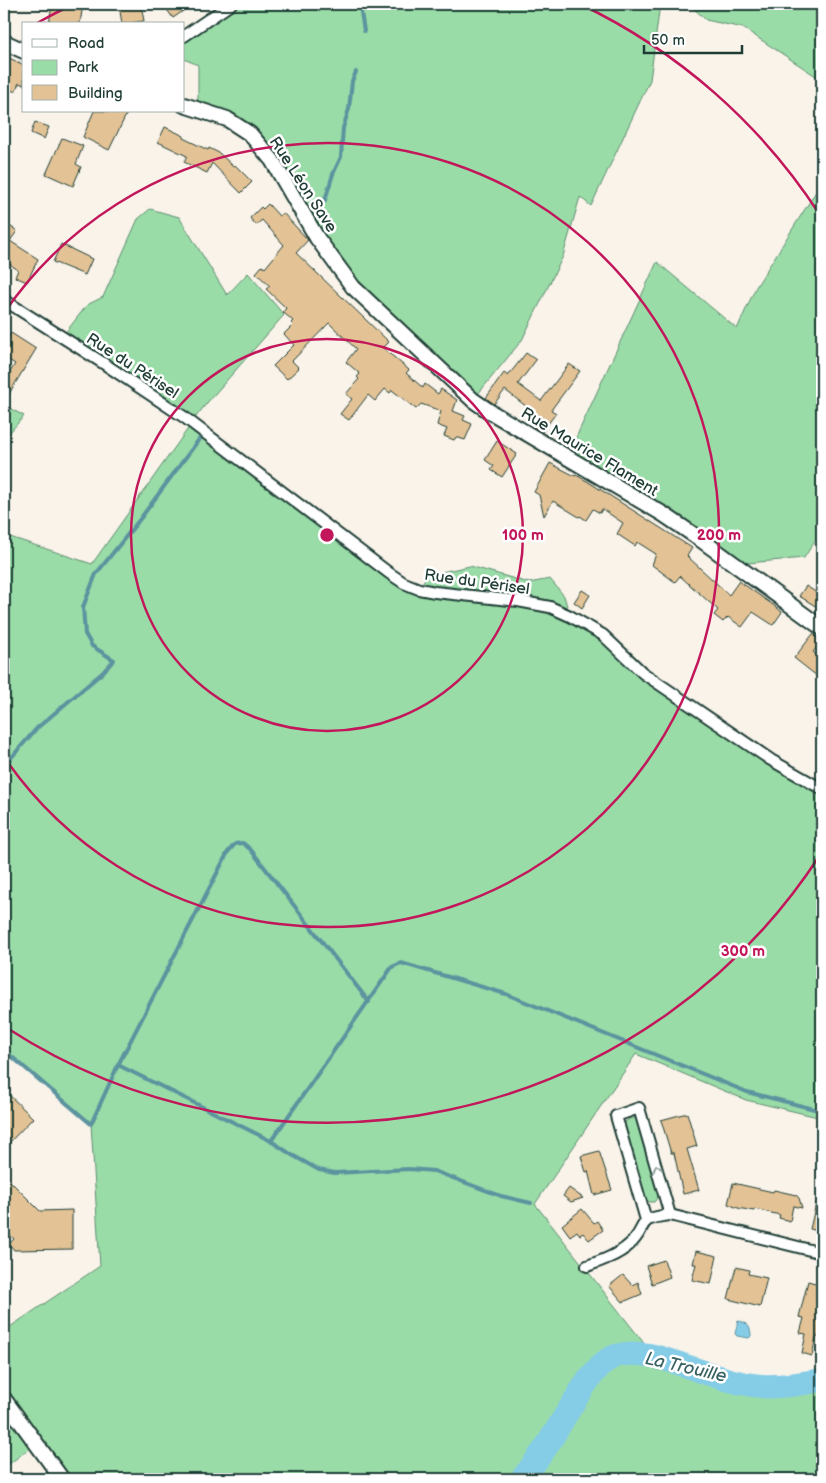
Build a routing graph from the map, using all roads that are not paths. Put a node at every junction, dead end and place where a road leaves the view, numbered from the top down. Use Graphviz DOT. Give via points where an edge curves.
graph roads {
  1 [pos="231,4"];
  2 [pos="185,35"];
  3 [pos="4,42"];
  4 [pos="22,50"];
  5 [pos="185,105"];
  6 [pos="353,287"];
  7 [pos="4,300"];
  8 [pos="822,628"];
  9 [pos="822,789"];
  10 [pos="670,1215"];
  11 [pos="646,1220"];
  12 [pos="822,1253"];
  13 [pos="587,1266"];
  14 [pos="4,1399"];
  15 [pos="62,1479"];
  1 -- 2 [label="street"];
  3 -- 4 [label="street"];
  5 -- 6 [label="street, Rue Léon Save" via="227,119 262,147 317,238"];
  6 -- 8 [label="street, Rue Maurice Flament" via="474,400 663,514"];
  7 -- 9 [label="street, Rue du Périsel" via="192,423 404,583 434,592 518,601 570,616 603,635 643,673 771,760"];
  10 -- 11 [label="street"];
  10 -- 11 [label="street, one-way" via="639,1108 616,1116"];
  10 -- 12 [label="street"];
  11 -- 13 [label="street" via="630,1244 618,1253"];
  14 -- 15 [label="street"];
}
